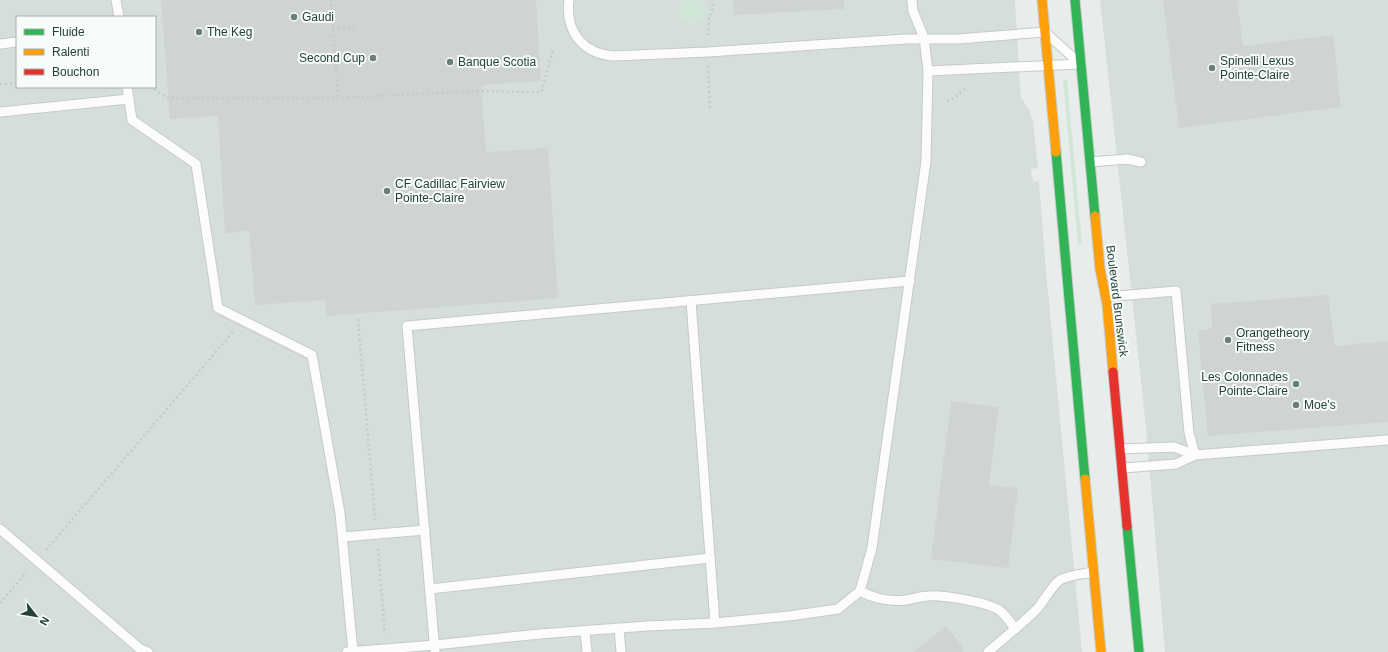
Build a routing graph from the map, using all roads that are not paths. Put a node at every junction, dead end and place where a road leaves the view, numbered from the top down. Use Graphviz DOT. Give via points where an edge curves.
graph roads {
  1 [pos="116,0"];
  2 [pos="569,0"];
  3 [pos="912,0"];
  4 [pos="1042,0"];
  5 [pos="1075,0"];
  6 [pos="119,16"];
  7 [pos="1045,32"];
  8 [pos="924,38"];
  9 [pos="16,42"];
  10 [pos="0,44"];
  11 [pos="1080,64"];
  12 [pos="1049,66"];
  13 [pos="928,72"];
  14 [pos="128,88"];
  15 [pos="129,99"];
  16 [pos="0,112"];
  17 [pos="1090,162"];
  18 [pos="1141,162"];
  19 [pos="910,281"];
  20 [pos="1106,297"];
  21 [pos="691,301"];
  22 [pos="1388,440"];
  23 [pos="1121,449"];
  24 [pos="1195,455"];
  25 [pos="1123,468"];
  26 [pos="0,529"];
  27 [pos="425,530"];
  28 [pos="343,537"];
  29 [pos="710,558"];
  30 [pos="1093,572"];
  31 [pos="430,589"];
  32 [pos="860,591"];
  33 [pos="715,623"];
  34 [pos="619,628"];
  35 [pos="1015,629"];
  36 [pos="585,631"];
  37 [pos="435,649"];
  38 [pos="148,652"];
  39 [pos="346,652"];
  40 [pos="353,652"];
  41 [pos="587,652"];
  42 [pos="621,652"];
  43 [pos="988,652"];
  44 [pos="1101,652"];
  45 [pos="1139,652"];
  1 -- 6 [label="lane"];
  2 -- 8 [label="lane" via="569,20 579,40 595,51 613,56"];
  3 -- 8 [label="lane" via="913,11"];
  4 -- 7 [label="street"];
  5 -- 11 [label="street, Boulevard Brunswick"];
  7 -- 8 [label="lane" via="958,39"];
  7 -- 11 [label="lane"];
  7 -- 12 [label="street"];
  8 -- 13 [label="lane"];
  9 -- 10 [label="lane"];
  11 -- 12 [label="lane"];
  11 -- 17 [label="street, Boulevard Brunswick"];
  12 -- 13 [label="lane"];
  12 -- 30 [label="street"];
  13 -- 19 [label="lane" via="926,161"];
  14 -- 15 [label="lane"];
  15 -- 16 [label="lane"];
  15 -- 28 [label="lane" via="132,120 196,164 218,308 312,355"];
  17 -- 18 [label="lane" via="1127,159"];
  17 -- 20 [label="street, Boulevard Brunswick" via="1100,269"];
  19 -- 21 [label="lane"];
  19 -- 32 [label="lane" via="872,548"];
  20 -- 23 [label="street, Boulevard Brunswick"];
  20 -- 24 [label="lane" via="1176,291 1189,433"];
  21 -- 27 [label="lane" via="407,326"];
  21 -- 29 [label="lane"];
  22 -- 24 [label="lane"];
  23 -- 24 [label="lane" via="1174,447"];
  23 -- 25 [label="street, Boulevard Brunswick"];
  24 -- 25 [label="lane" via="1176,464"];
  25 -- 45 [label="street, Boulevard Brunswick"];
  26 -- 38 [label="lane" via="140,648"];
  27 -- 28 [label="lane"];
  27 -- 31 [label="lane"];
  28 -- 40 [label="lane"];
  29 -- 31 [label="lane"];
  29 -- 33 [label="lane"];
  30 -- 35 [label="lane" via="1062,579 1056,583 1037,608"];
  30 -- 44 [label="street"];
  31 -- 37 [label="lane"];
  32 -- 33 [label="lane" via="838,609"];
  32 -- 35 [label="lane" via="871,597 888,599 903,600 932,596 979,603 1003,613"];
  33 -- 34 [label="lane"];
  34 -- 36 [label="lane"];
  34 -- 42 [label="lane"];
  35 -- 43 [label="lane"];
  36 -- 37 [label="lane"];
  36 -- 41 [label="lane"];
  37 -- 40 [label="lane"];
  39 -- 40 [label="lane"];
}
